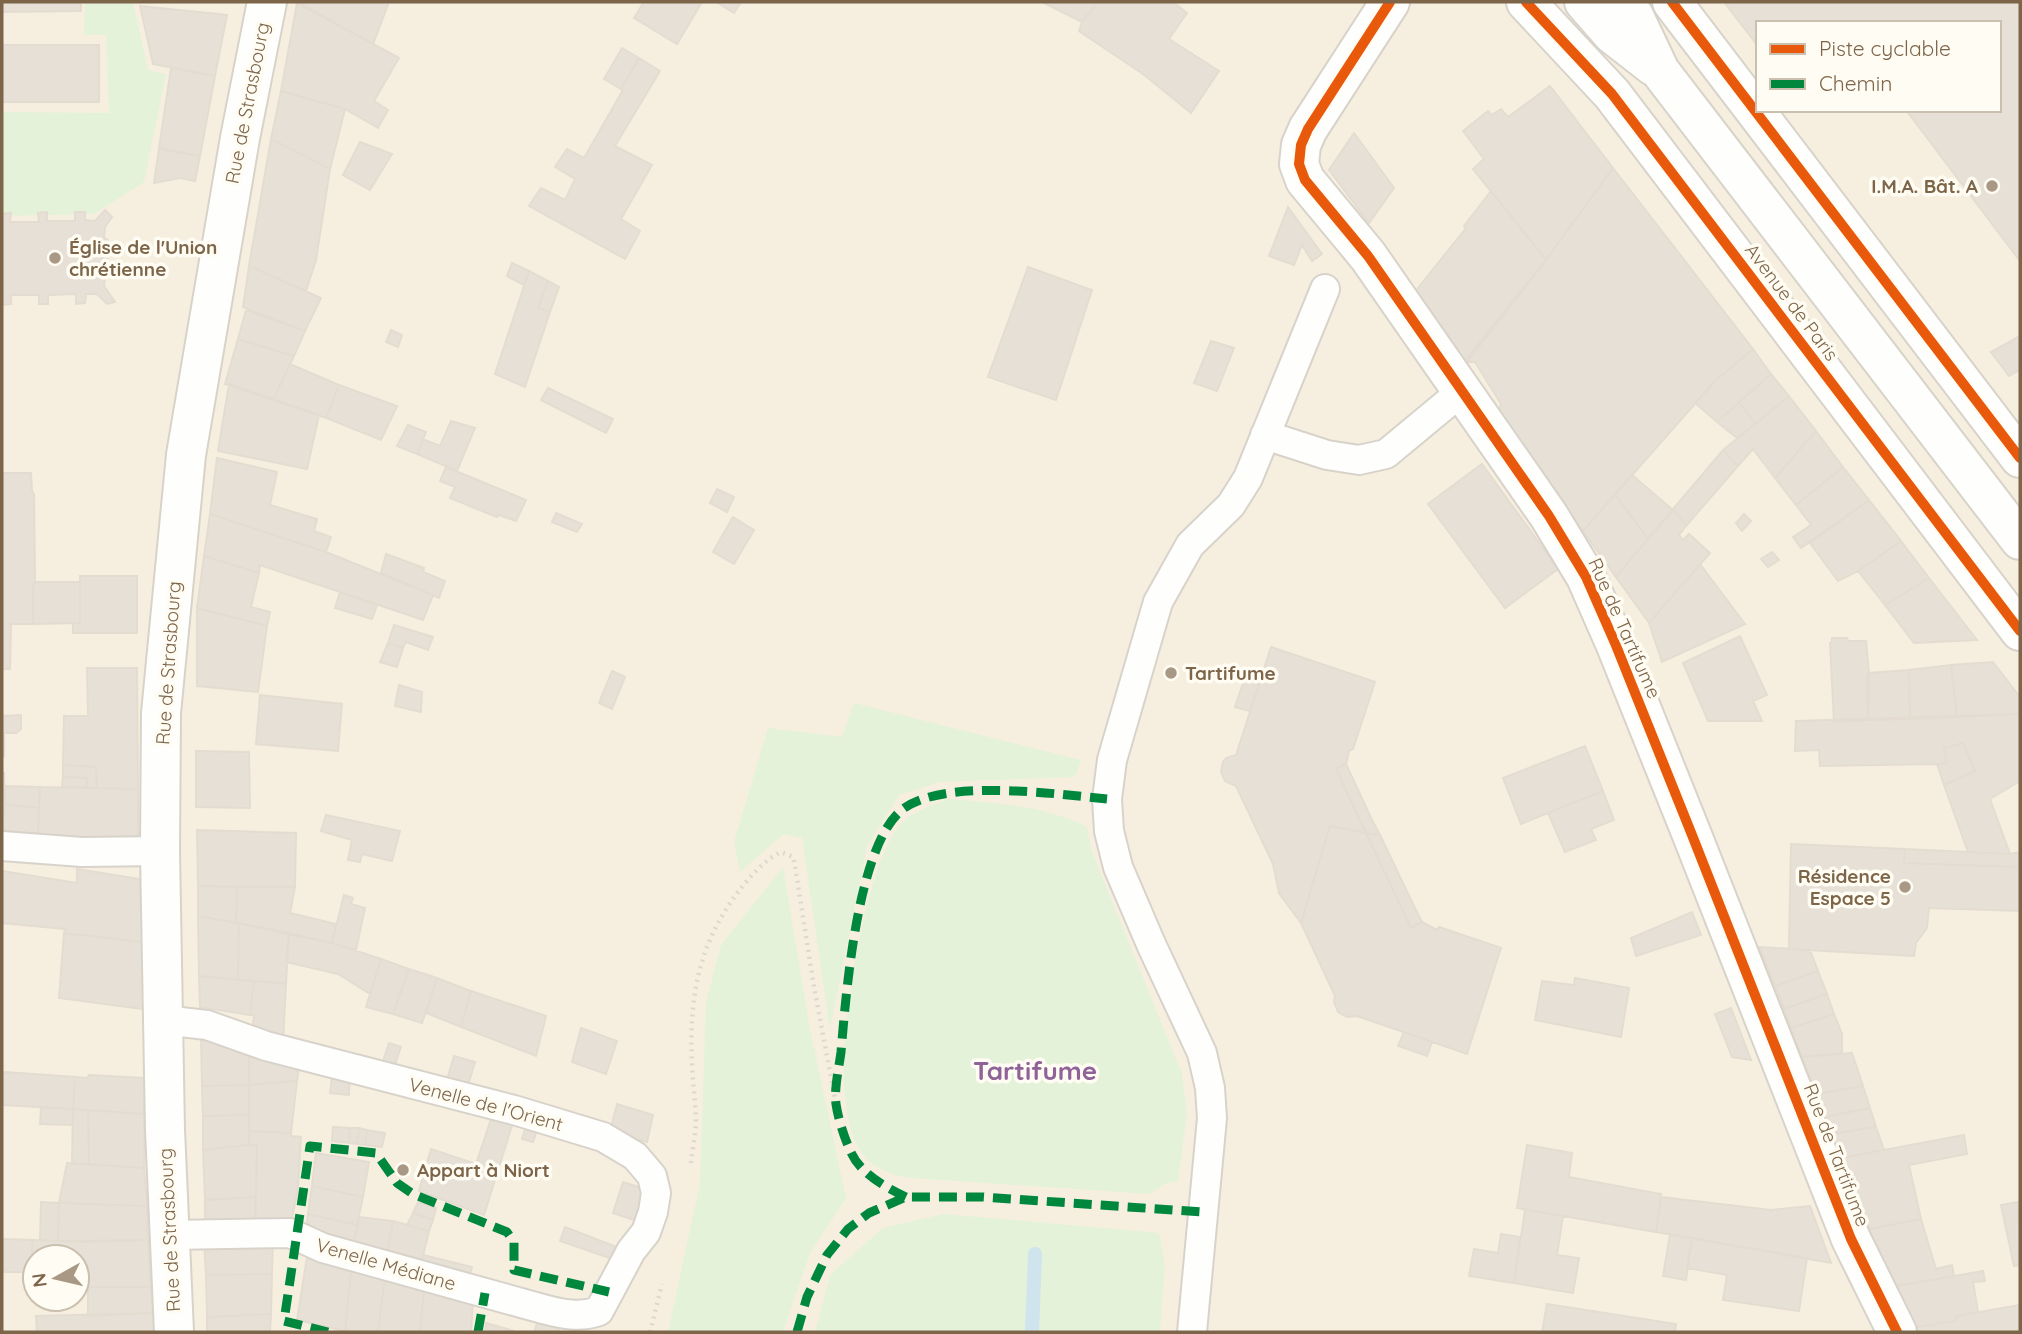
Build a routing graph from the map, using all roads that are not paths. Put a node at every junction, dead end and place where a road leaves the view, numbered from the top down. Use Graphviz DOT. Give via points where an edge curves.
graph roads {
  1 [pos="267,2"];
  2 [pos="1390,2"];
  3 [pos="1526,2"];
  4 [pos="1584,2"];
  5 [pos="1624,2"];
  6 [pos="1672,2"];
  7 [pos="1660,71"];
  8 [pos="1325,289"];
  9 [pos="1462,391"];
  10 [pos="1265,435"];
  11 [pos="2020,458"];
  12 [pos="2020,540"];
  13 [pos="2020,631"];
  14 [pos="2,846"];
  15 [pos="160,851"];
  16 [pos="163,1020"];
  17 [pos="170,1235"];
  18 [pos="599,1311"];
  19 [pos="174,1332"];
  20 [pos="1192,1332"];
  21 [pos="1897,1332"];
  1 -- 15 [label="street, Rue de Strasbourg" via="186,455 161,713"];
  2 -- 9 [label="street, Rue de Tartifume" via="1308,129 1300,164 1305,180 1368,256"];
  3 -- 13 [label="street, Avenue de Paris" via="1612,94"];
  4 -- 7 [label="street, Avenue de Paris" via="1612,34"];
  5 -- 7 [label="street, Avenue de Paris"];
  6 -- 11 [label="street"];
  7 -- 12 [label="street, Avenue de Paris"];
  8 -- 10 [label="lane"];
  9 -- 10 [label="lane" via="1386,454 1359,460 1327,456"];
  9 -- 21 [label="street, Rue de Tartifume" via="1586,578 1851,1239"];
  10 -- 20 [label="lane" via="1231,505 1190,545 1158,602 1112,760 1107,799 1118,867 1202,1053 1210,1088 1212,1118"];
  14 -- 15 [label="lane"];
  15 -- 16 [label="street, Rue de Strasbourg"];
  16 -- 17 [label="street, Rue de Strasbourg"];
  16 -- 18 [label="lane, Venelle de l'Orient" via="208,1025 266,1046 514,1110 603,1137 635,1156 652,1176 656,1193 653,1212"];
  17 -- 18 [label="lane, Venelle Médiane" via="290,1233 323,1248 543,1309 586,1315"];
  17 -- 19 [label="street, Rue de Strasbourg"];
}
